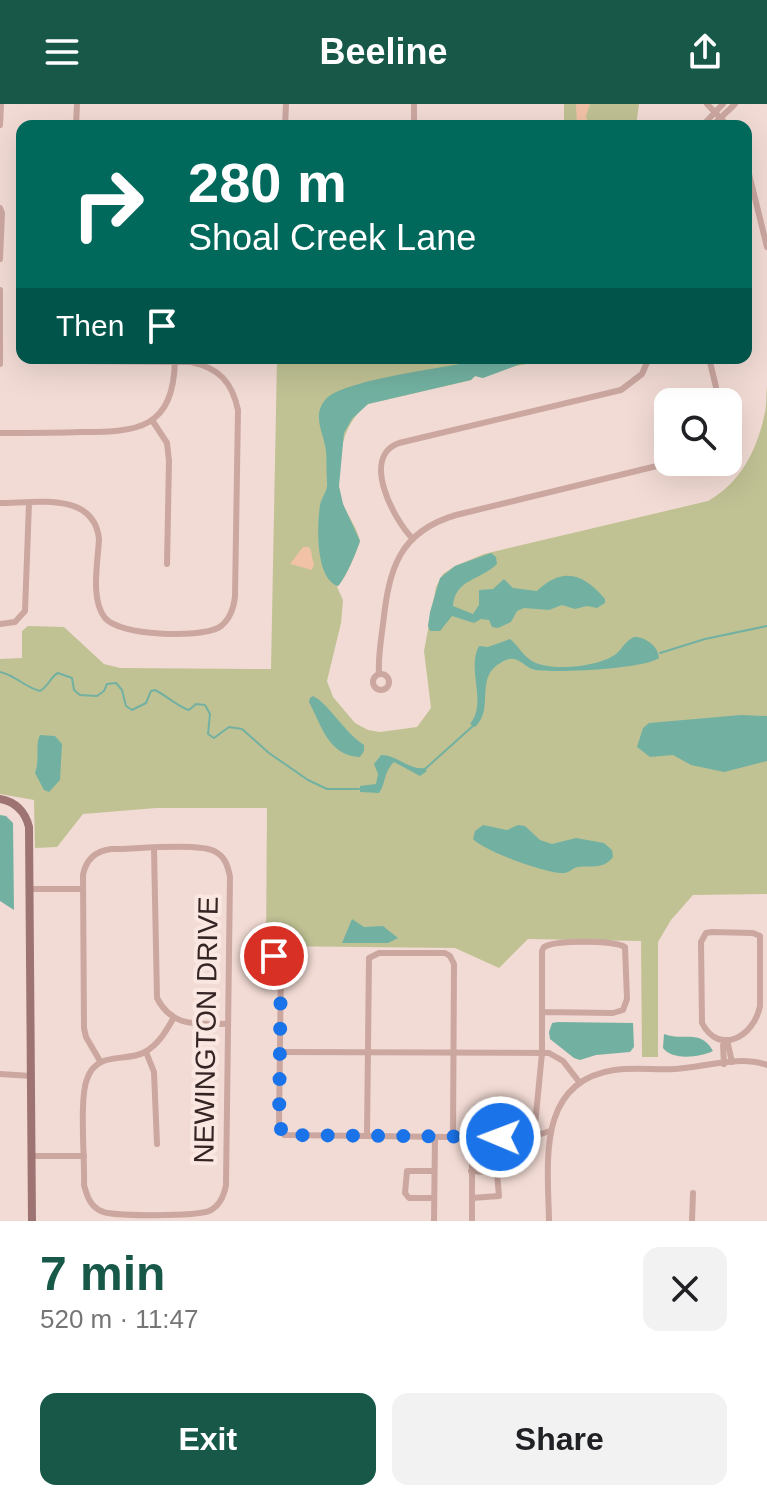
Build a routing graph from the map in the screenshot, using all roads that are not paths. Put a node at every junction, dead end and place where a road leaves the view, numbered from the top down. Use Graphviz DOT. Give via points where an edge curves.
graph roads {
  1 [pos="1,104"];
  2 [pos="707,104"];
  3 [pos="723,104"];
  4 [pos="735,104"];
  5 [pos="718,115"];
  6 [pos="711,120"];
  7 [pos="715,120"];
  8 [pos="723,120"];
  9 [pos="0,125"];
  10 [pos="752,186"];
  11 [pos="0,208"];
  12 [pos="767,247"];
  13 [pos="0,259"];
  14 [pos="0,290"];
  15 [pos="0,339"];
  16 [pos="0,364"];
  17 [pos="175,364"];
  18 [pos="197,364"];
  19 [pos="646,364"];
  20 [pos="710,364"];
  21 [pos="716,388"];
  22 [pos="152,420"];
  23 [pos="0,433"];
  24 [pos="654,467"];
  25 [pos="0,503"];
  26 [pos="29,503"];
  27 [pos="413,539"];
  28 [pos="167,564"];
  29 [pos="0,624"];
  30 [pos="379,673"];
  31 [pos="0,799"];
  32 [pos="154,848"];
  33 [pos="29,889"];
  34 [pos="83,889"];
  35 [pos="271,955"];
  36 [pos="542,1012"];
  37 [pos="173,1019"];
  38 [pos="228,1024"];
  39 [pos="727,1040"];
  40 [pos="146,1052"];
  41 [pos="280,1052"];
  42 [pos="367,1052"];
  43 [pos="454,1052"];
  44 [pos="542,1053"];
  45 [pos="100,1061"];
  46 [pos="728,1063"];
  47 [pos="767,1065"];
  48 [pos="0,1074"];
  49 [pos="31,1076"];
  50 [pos="580,1083"];
  51 [pos="550,1131"];
  52 [pos="367,1135"];
  53 [pos="534,1135"];
  54 [pos="453,1136"];
  55 [pos="435,1137"];
  56 [pos="472,1137"];
  57 [pos="157,1144"];
  58 [pos="549,1144"];
  59 [pos="32,1156"];
  60 [pos="84,1156"];
  61 [pos="434,1171"];
  62 [pos="471,1171"];
  63 [pos="693,1193"];
  64 [pos="434,1198"];
  65 [pos="472,1198"];
  66 [pos="32,1221"];
  67 [pos="434,1221"];
  68 [pos="472,1221"];
  69 [pos="549,1221"];
  70 [pos="692,1221"];
  1 -- 9 [label="street"];
  2 -- 5 [label="street"];
  3 -- 5 [label="street"];
  4 -- 5 [label="street"];
  5 -- 6 [label="street"];
  5 -- 7 [label="street"];
  5 -- 8 [label="street"];
  10 -- 12 [label="street"];
  11 -- 13 [label="street"];
  14 -- 15 [label="street"];
  15 -- 16 [label="street"];
  17 -- 22 [label="street" via="169,399"];
  18 -- 26 [label="street" via="226,378 237,402 235,596 228,618 216,629 201,633 117,627 98,603 99,539 90,514 65,503"];
  19 -- 27 [label="street" via="621,390 388,449 380,467 389,503"];
  20 -- 21 [label="street"];
  22 -- 23 [label="street" via="129,431"];
  22 -- 28 [label="street" via="167,443 169,461"];
  24 -- 27 [label="street" via="456,515"];
  25 -- 26 [label="street"];
  26 -- 29 [label="street" via="25,611 15,622"];
  27 -- 30 [label="street" via="388,582"];
  31 -- 33 [label="street" via="15,804 27,818"];
  32 -- 34 [label="street" via="94,855 83,875"];
  32 -- 37 [label="street" via="155,988 163,1010"];
  32 -- 38 [label="street, NEWINGTON DRIVE" via="200,848 216,852 226,863"];
  33 -- 34 [label="street"];
  33 -- 49 [label="street"];
  34 -- 45 [label="street" via="84,1028"];
  35 -- 41 [label="street" via="281,963"];
  36 -- 36 [label="street" via="544,947 625,947 623,1010"];
  36 -- 44 [label="street"];
  37 -- 38 [label="street"];
  37 -- 40 [label="street"];
  38 -- 60 [label="street, NEWINGTON DRIVE" via="225,1189 218,1205 197,1214 108,1214 87,1196"];
  39 -- 39 [label="street" via="750,1031 758,1017 760,936 753,933 706,933 701,942 702,1023 709,1033"];
  39 -- 46 [label="street" via="723,1045"];
  40 -- 45 [label="street"];
  40 -- 57 [label="street" via="154,1072"];
  41 -- 42 [label="street"];
  41 -- 52 [label="street" via="279,1125 284,1135"];
  42 -- 43 [label="street"];
  42 -- 43 [label="street" via="369,958 379,953 445,953 453,960"];
  42 -- 52 [label="street"];
  43 -- 44 [label="street"];
  43 -- 54 [label="street"];
  44 -- 50 [label="street" via="555,1055"];
  44 -- 53 [label="street"];
  45 -- 60 [label="street" via="85,1082"];
  46 -- 47 [label="street"];
  46 -- 50 [label="street" via="614,1070"];
  48 -- 49 [label="street"];
  49 -- 59 [label="street"];
  50 -- 51 [label="street" via="560,1104"];
  51 -- 53 [label="street"];
  51 -- 58 [label="street"];
  52 -- 55 [label="street"];
  53 -- 56 [label="street"];
  53 -- 58 [label="street"];
  54 -- 55 [label="street"];
  54 -- 56 [label="street"];
  55 -- 61 [label="street"];
  56 -- 62 [label="street"];
  58 -- 69 [label="street"];
  59 -- 60 [label="street"];
  59 -- 66 [label="street"];
  61 -- 64 [label="street"];
  61 -- 64 [label="street" via="407,1171 405,1193 409,1198"];
  62 -- 65 [label="street"];
  62 -- 65 [label="street" via="497,1173 499,1185 498,1197"];
  63 -- 70 [label="street"];
  64 -- 67 [label="street"];
  65 -- 68 [label="street"];
}
